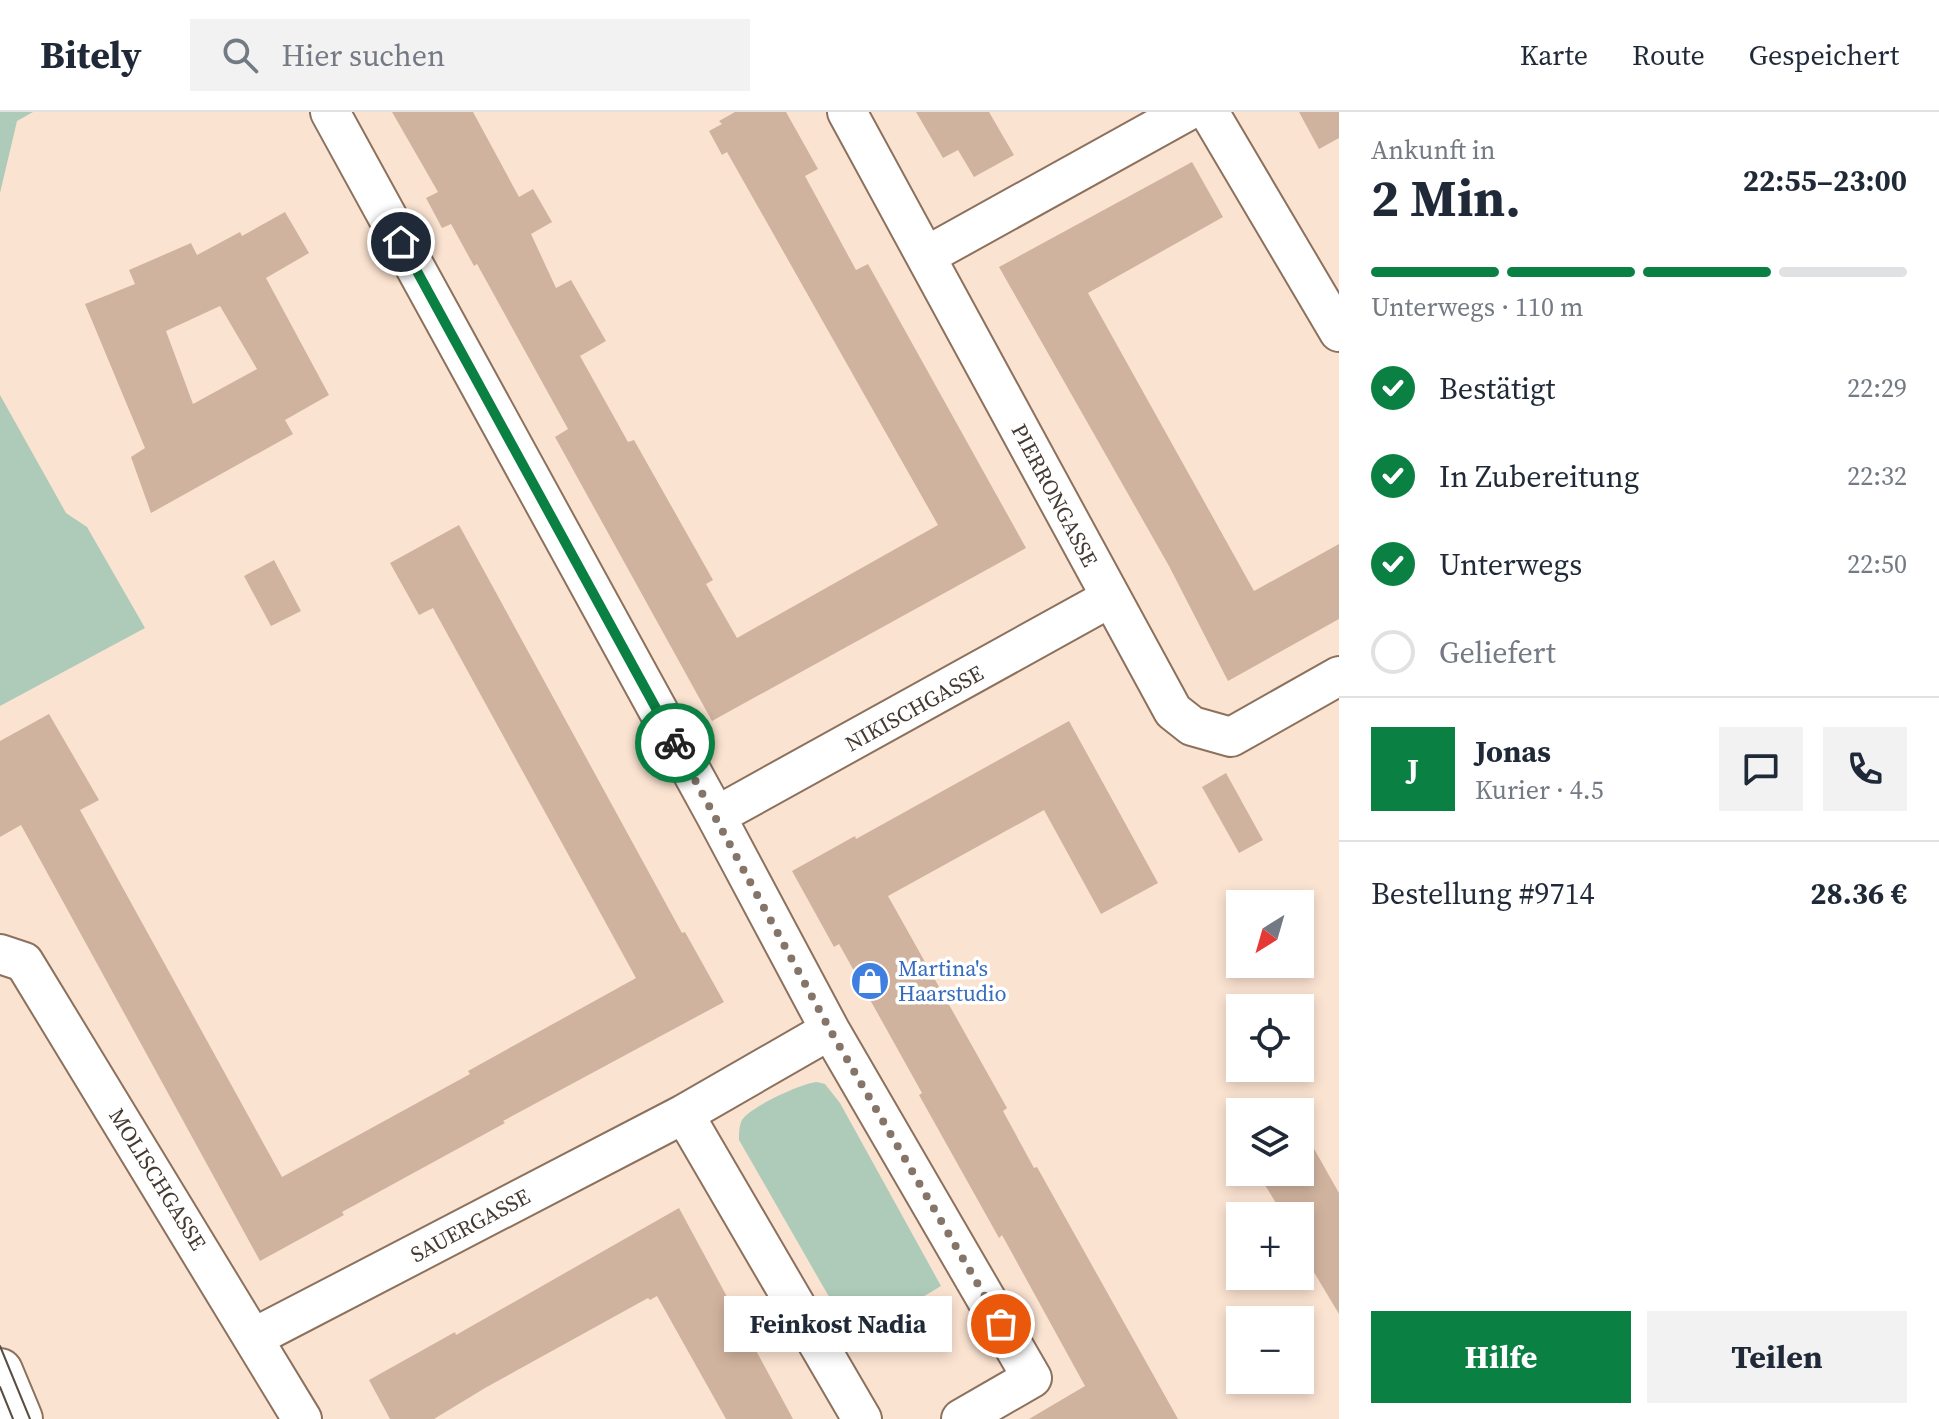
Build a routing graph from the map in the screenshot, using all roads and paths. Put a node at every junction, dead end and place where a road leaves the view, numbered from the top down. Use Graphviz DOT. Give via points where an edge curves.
graph roads {
  1 [pos="330,112"];
  2 [pos="847,112"];
  3 [pos="1186,112"];
  4 [pos="1209,112"];
  5 [pos="926,256"];
  6 [pos="1339,332"];
  7 [pos="1110,598"];
  8 [pos="1339,676"];
  9 [pos="716,816"];
  10 [pos="0,954"];
  11 [pos="830,1030"];
  12 [pos="684,1114"];
  13 [pos="255,1337"];
  14 [pos="0,1371"];
  15 [pos="20,1419"];
  16 [pos="302,1419"];
  17 [pos="862,1419"];
  18 [pos="961,1419"];
  1 -- 9 [label="street"];
  2 -- 5 [label="street, PIERRONGASSE"];
  3 -- 5 [label="street"];
  4 -- 6 [label="street"];
  5 -- 7 [label="street, PIERRONGASSE"];
  7 -- 8 [label="street, PIERRONGASSE" via="1173,711 1192,726 1231,737"];
  7 -- 9 [label="street, NIKISCHGASSE"];
  9 -- 11 [label="street"];
  10 -- 13 [label="street, MOLISCHGASSE" via="24,962"];
  11 -- 12 [label="street, SAUERGASSE"];
  11 -- 18 [label="street" via="1032,1378"];
  12 -- 13 [label="street, SAUERGASSE"];
  12 -- 17 [label="street"];
  13 -- 16 [label="street, MOLISCHGASSE"];
  14 -- 15 [label="main road"];
}
